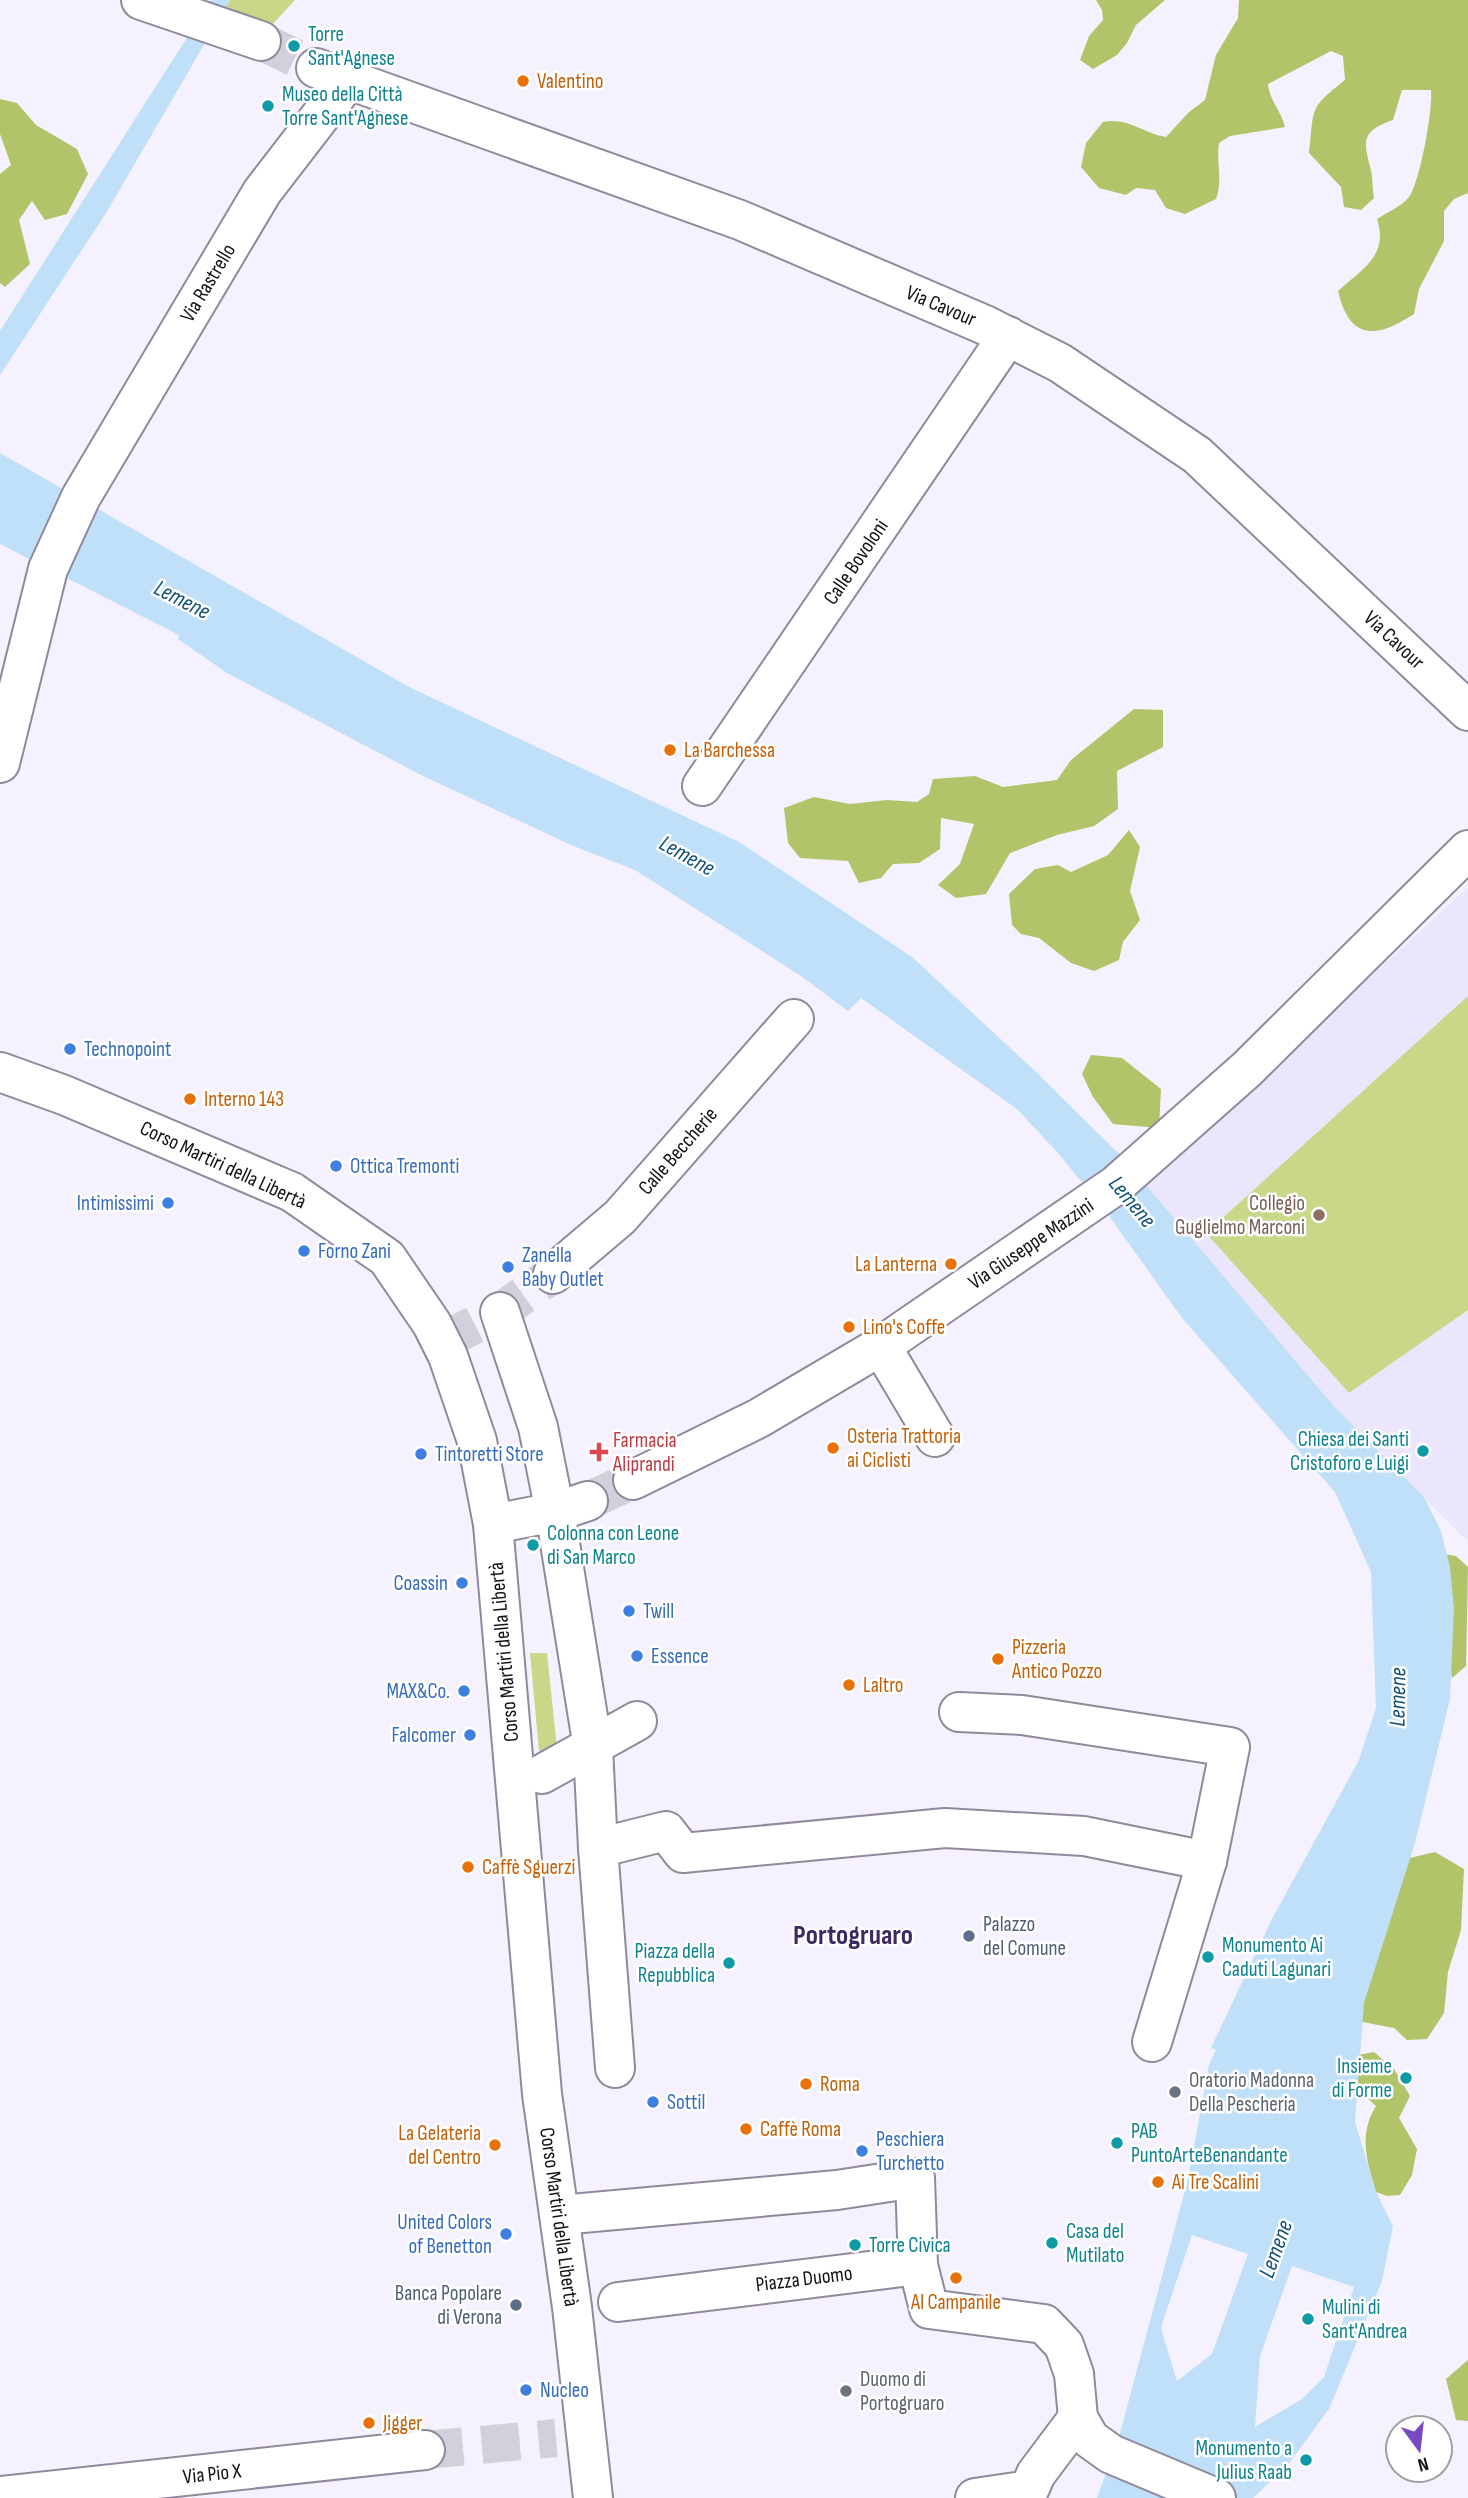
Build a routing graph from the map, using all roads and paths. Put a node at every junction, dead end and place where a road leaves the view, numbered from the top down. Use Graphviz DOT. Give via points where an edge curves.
graph roads {
  1 [pos="141,0"];
  2 [pos="261,41"];
  3 [pos="333,73"];
  4 [pos="1008,336"];
  5 [pos="1468,711"];
  6 [pos="0,762"];
  7 [pos="702,786"];
  8 [pos="1468,850"];
  9 [pos="794,1019"];
  10 [pos="0,1072"];
  11 [pos="553,1274"];
  12 [pos="500,1312"];
  13 [pos="881,1346"];
  14 [pos="935,1437"];
  15 [pos="633,1480"];
  16 [pos="572,1507"];
  17 [pos="493,1524"];
  18 [pos="959,1712"];
  19 [pos="637,1721"];
  20 [pos="593,1748"];
  21 [pos="542,1774"];
  22 [pos="598,1848"];
  23 [pos="1207,1861"];
  24 [pos="1152,2042"];
  25 [pos="615,2068"];
  26 [pos="561,2216"];
  27 [pos="918,2265"];
  28 [pos="618,2302"];
  29 [pos="1078,2418"];
  30 [pos="425,2450"];
  31 [pos="0,2496"];
  32 [pos="593,2498"];
  33 [pos="975,2498"];
  34 [pos="1216,2498"];
  1 -- 2 [label="street"];
  3 -- 4 [label="street, Via Cavour" via="740,220"];
  3 -- 6 [label="street, Via Rastrello" via="80,497 48,569"];
  4 -- 5 [label="street, Via Cavour" via="1060,363 1197,455"];
  4 -- 7 [label="street, Calle Bovoloni"];
  8 -- 13 [label="street, Via Giuseppe Mazzini" via="1247,1069 1134,1171"];
  9 -- 11 [label="street, Calle Beccherie" via="620,1217"];
  10 -- 17 [label="street, Corso Martiri della Libertà" via="292,1192 387,1258 449,1356 477,1441"];
  12 -- 16 [label="street" via="538,1427"];
  13 -- 14 [label="street"];
  13 -- 15 [label="street, Via Giuseppe Mazzini" via="759,1418"];
  16 -- 17 [label="street"];
  16 -- 20 [label="street"];
  17 -- 26 [label="street, Corso Martiri della Libertà" via="542,2094"];
  18 -- 23 [label="street" via="1022,1715 1230,1747"];
  19 -- 20 [label="street"];
  20 -- 21 [label="street"];
  20 -- 22 [label="street"];
  22 -- 23 [label="street" via="666,1831 682,1853 944,1818 1084,1836"];
  22 -- 25 [label="street"];
  23 -- 24 [label="street"];
  26 -- 27 [label="street" via="837,2190 915,2178"];
  26 -- 32 [label="street, Corso Martiri della Libertà" via="571,2437"];
  27 -- 28 [label="street, Piazza Duomo"];
  27 -- 29 [label="street" via="929,2309 1044,2324 1064,2345 1074,2374"];
  29 -- 33 [label="street" via="1036,2473 1029,2490"];
  29 -- 34 [label="street" via="1090,2439 1111,2454"];
  30 -- 31 [label="street, Via Pio X"];
}
